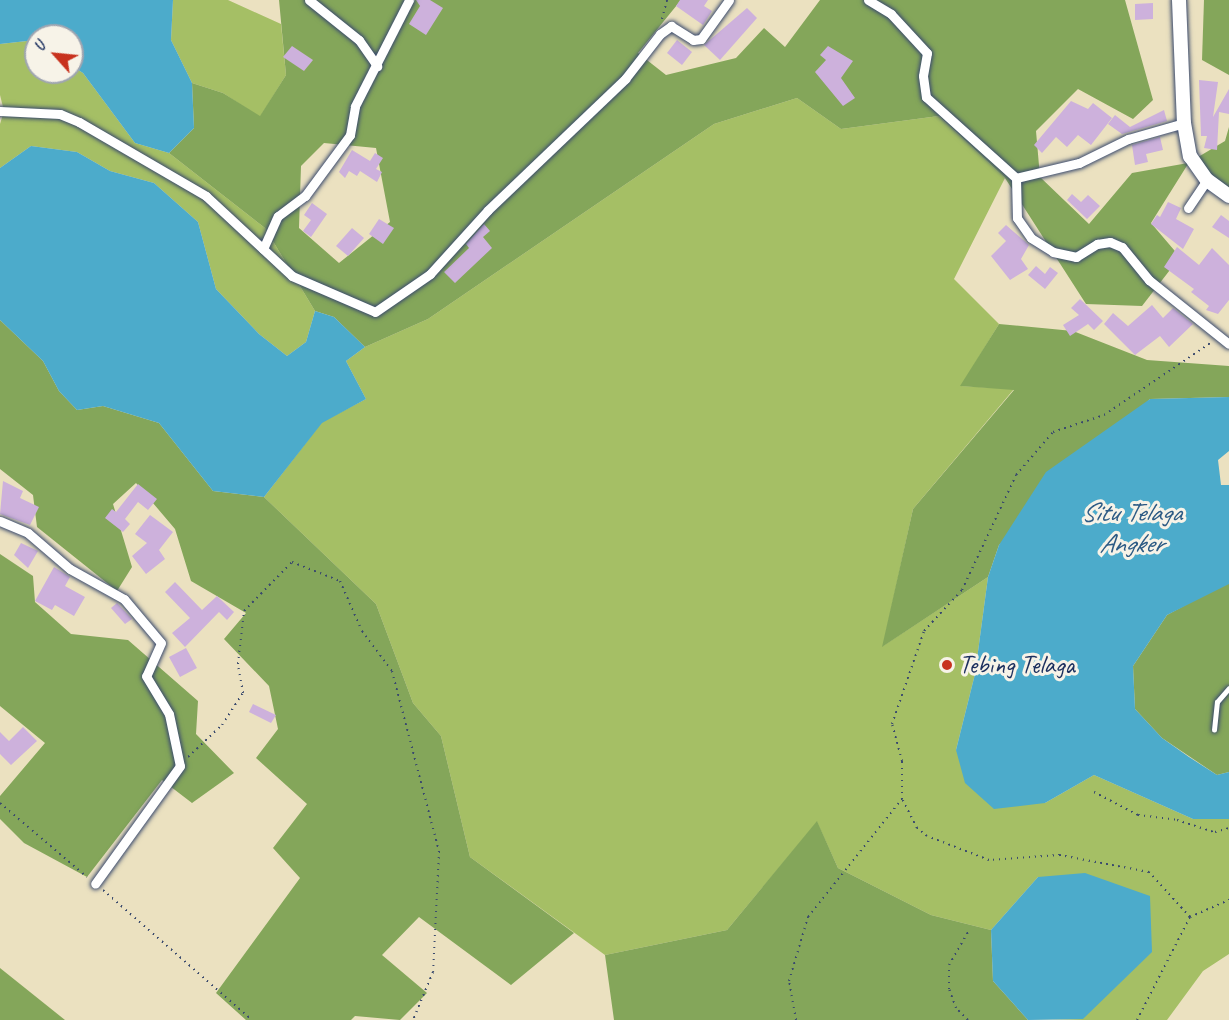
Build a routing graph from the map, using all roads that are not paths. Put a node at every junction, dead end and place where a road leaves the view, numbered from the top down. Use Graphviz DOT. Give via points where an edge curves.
graph roads {
  1 [pos="309,0"];
  2 [pos="409,0"];
  3 [pos="729,0"];
  4 [pos="868,0"];
  5 [pos="1179,0"];
  6 [pos="377,66"];
  7 [pos="0,111"];
  8 [pos="1184,123"];
  9 [pos="1016,178"];
  10 [pos="1207,180"];
  11 [pos="1229,196"];
  12 [pos="1188,208"];
  13 [pos="263,249"];
  14 [pos="1229,344"];
  15 [pos="0,521"];
  16 [pos="1229,688"];
  17 [pos="1214,730"];
  18 [pos="95,884"];
  1 -- 6 [label="street" via="359,40"];
  2 -- 6 [label="street"];
  3 -- 13 [label="street" via="700,39 671,26 660,34 625,79 488,210 430,274 375,312 292,276"];
  4 -- 9 [label="street" via="891,14 927,52 923,75 926,98"];
  5 -- 8 [label="street"];
  6 -- 13 [label="street" via="356,106 350,135 305,196 278,216"];
  7 -- 13 [label="street" via="60,114 79,122 206,196"];
  8 -- 9 [label="street" via="1128,139 1079,163"];
  8 -- 10 [label="street" via="1190,156"];
  9 -- 14 [label="street" via="1017,218 1030,238 1053,252 1076,257 1097,244 1110,242 1122,248 1149,280"];
  10 -- 11 [label="street"];
  10 -- 12 [label="street"];
  15 -- 18 [label="street" via="28,532 70,569 124,599 160,643 146,676 169,714 180,766"];
  16 -- 17 [label="lane" via="1217,702"];
}
